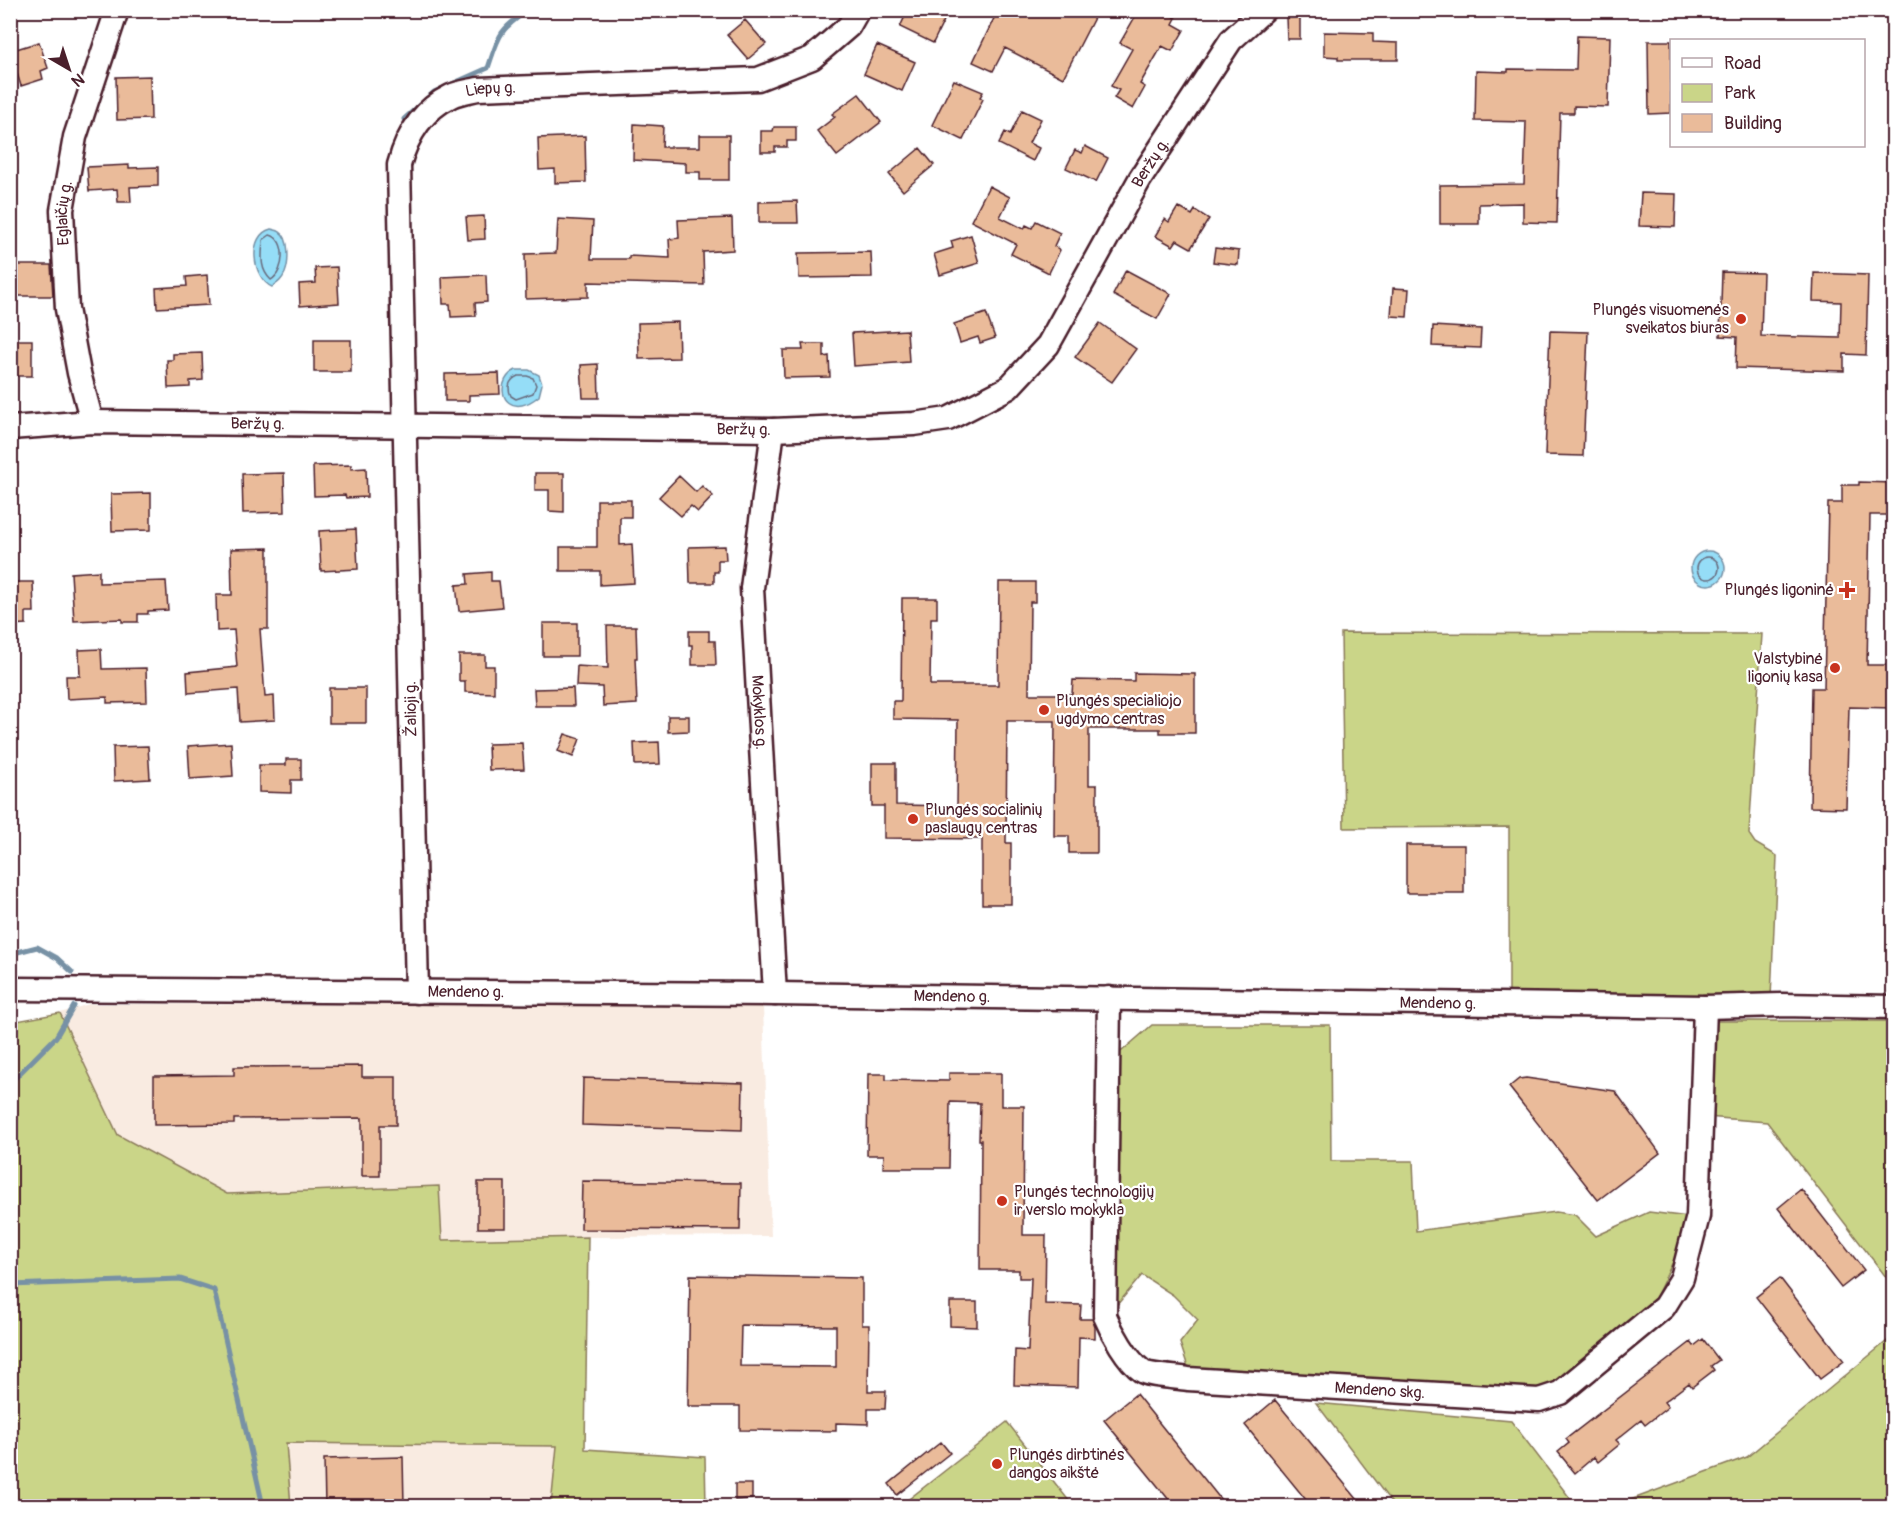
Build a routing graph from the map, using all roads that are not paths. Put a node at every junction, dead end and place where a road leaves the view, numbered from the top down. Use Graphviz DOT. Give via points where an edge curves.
graph roads {
  1 [pos="117,10"];
  2 [pos="858,10"];
  3 [pos="1264,10"];
  4 [pos="92,422"];
  5 [pos="405,426"];
  6 [pos="10,428"];
  7 [pos="773,430"];
  8 [pos="10,989"];
  9 [pos="417,992"];
  10 [pos="775,994"];
  11 [pos="1109,998"];
  12 [pos="1893,1007"];
  13 [pos="1706,1008"];
  1 -- 4 [label="street, Eglaičių g." via="75,137 62,210 67,309"];
  2 -- 5 [label="street, Liepų g." via="849,26 812,58 758,79 478,89 452,95 432,108 413,128 399,165"];
  3 -- 7 [label="street, Beržų g." via="1231,40 1140,179 1048,345 1008,388 948,418 914,424"];
  4 -- 5 [label="street, Beržų g."];
  4 -- 6 [label="street, Beržų g."];
  5 -- 7 [label="street, Beržų g."];
  5 -- 9 [label="street, Žalioji g."];
  7 -- 10 [label="street, Mokyklos g." via="752,588"];
  8 -- 9 [label="street, Mendeno g."];
  9 -- 10 [label="street, Mendeno g."];
  10 -- 11 [label="street, Mendeno g."];
  11 -- 13 [label="street, Mendeno g."];
  11 -- 13 [label="street, Mendeno skg." via="1105,1316 1116,1340 1143,1372 1188,1379 1539,1400 1560,1393 1664,1307 1682,1278 1698,1216"];
  12 -- 13 [label="street, Mendeno g."];
}
